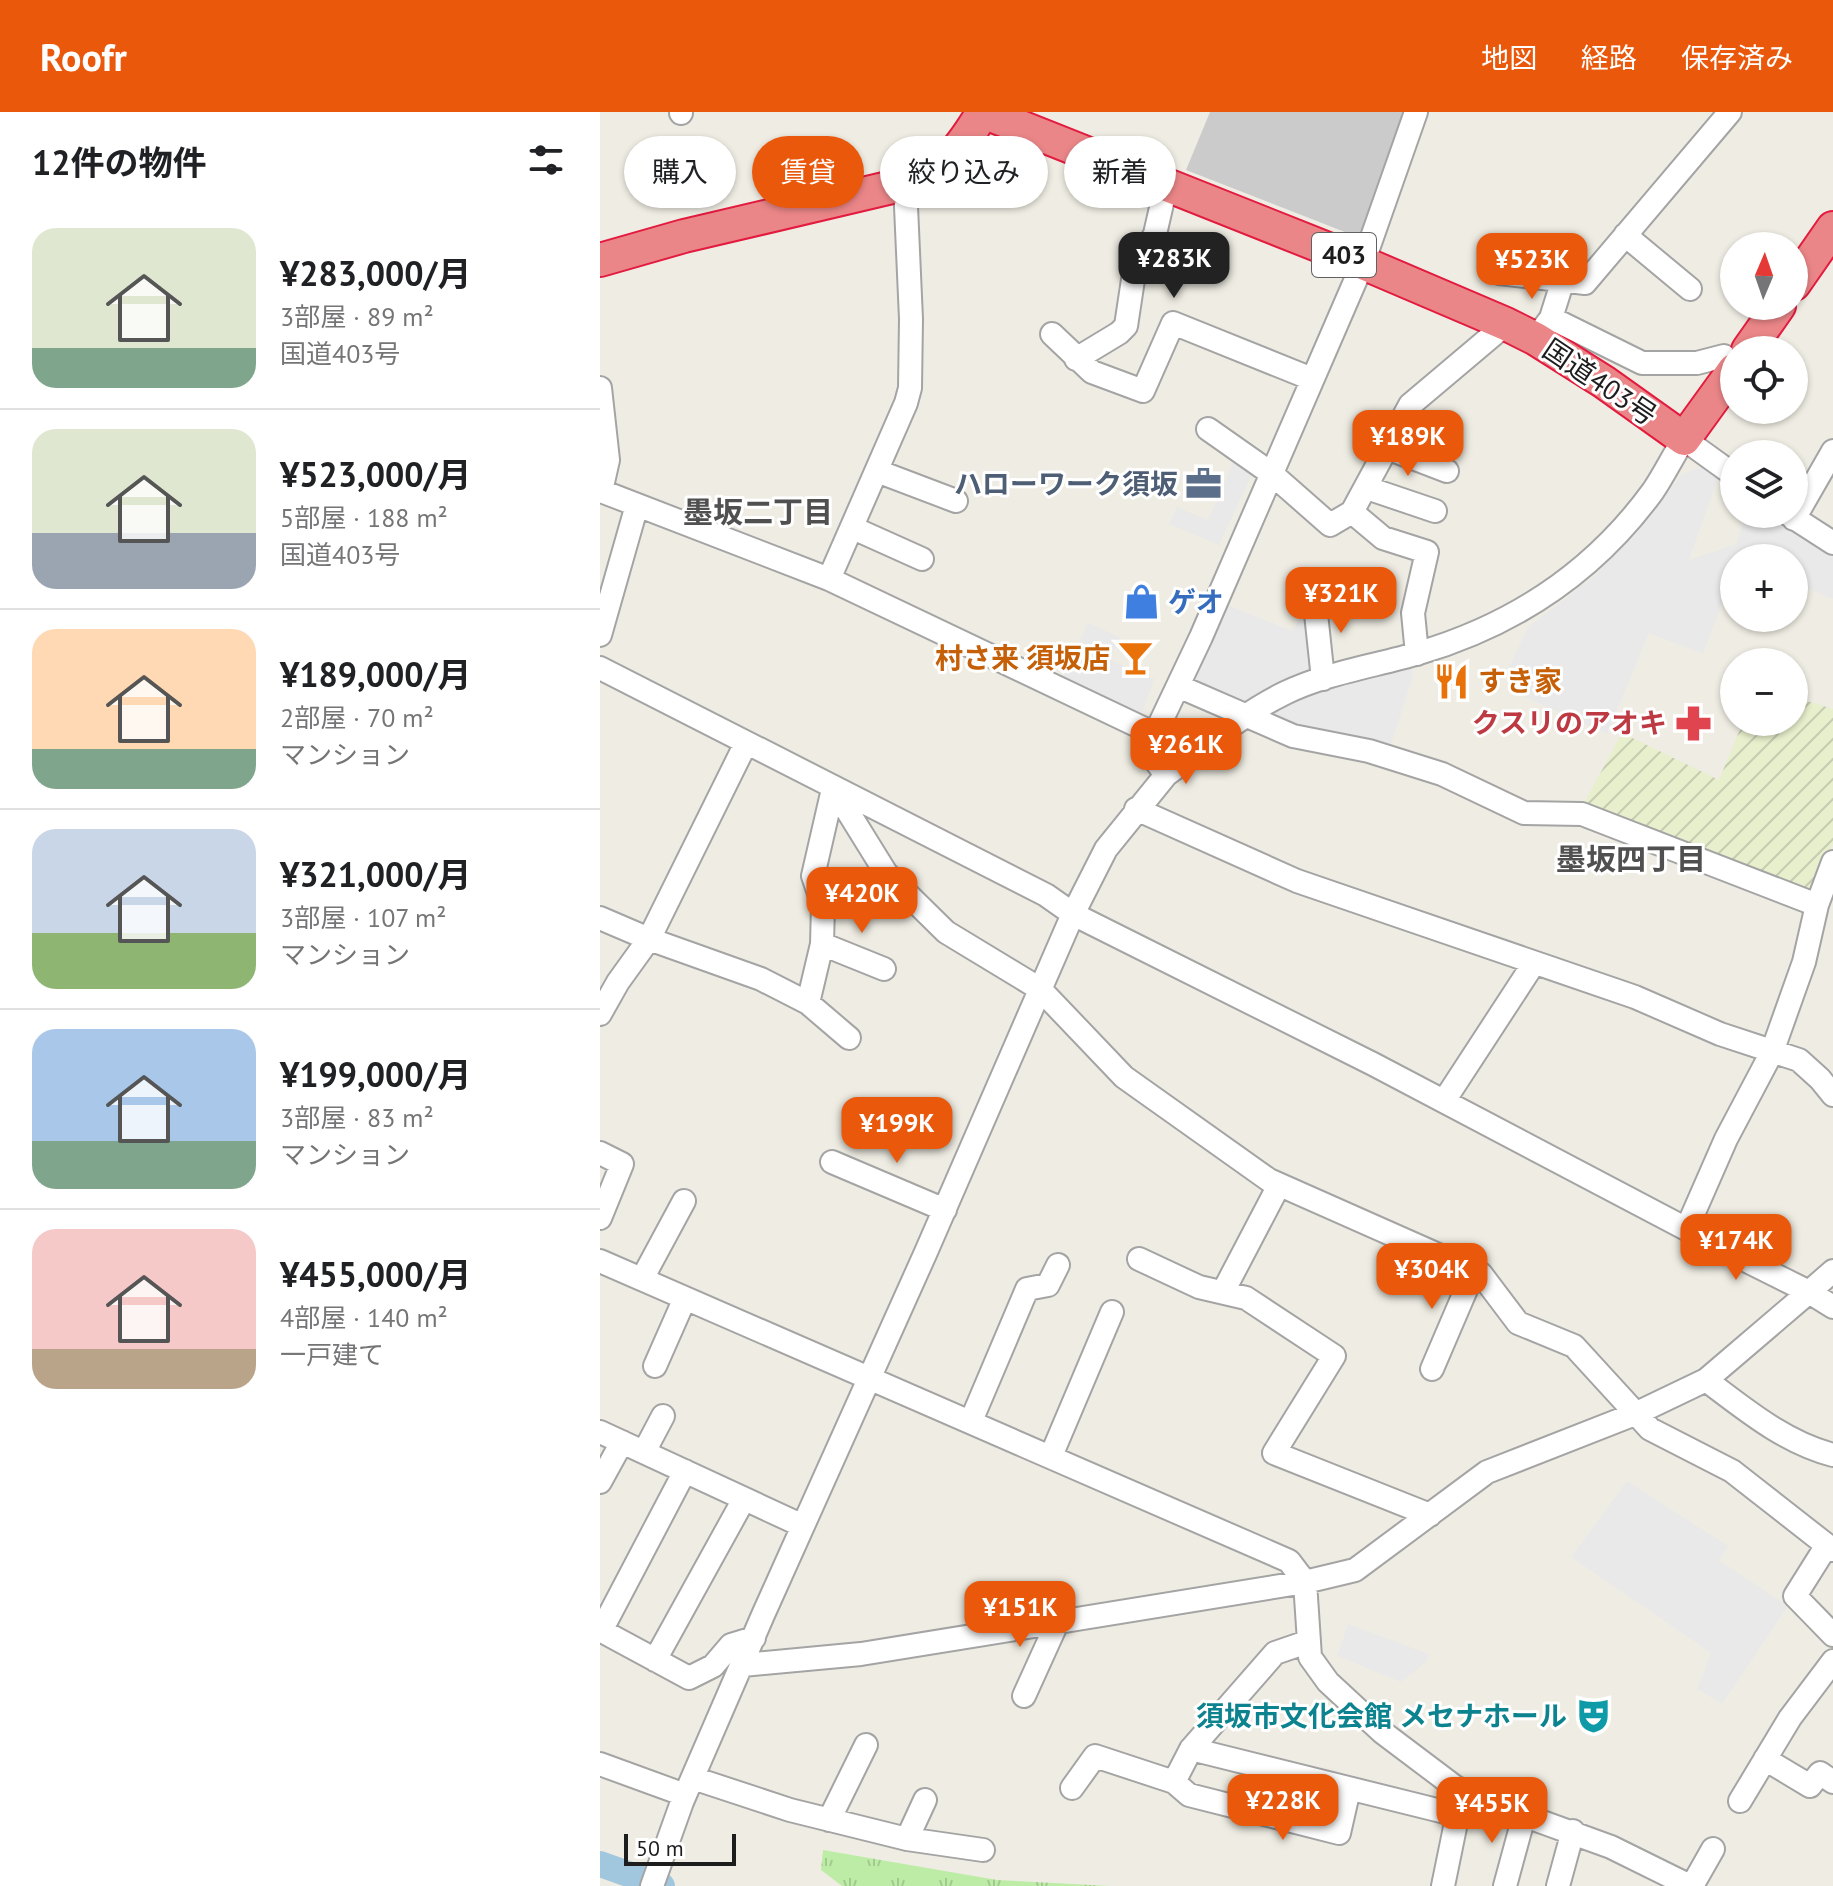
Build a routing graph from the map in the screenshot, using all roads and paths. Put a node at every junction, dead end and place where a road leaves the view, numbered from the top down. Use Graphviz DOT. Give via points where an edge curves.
graph roads {
  1 [pos="983,112"];
  2 [pos="1416,112"];
  3 [pos="1730,112"];
  4 [pos="968,136"];
  5 [pos="1064,145"];
  6 [pos="880,190"];
  7 [pos="1176,190"];
  8 [pos="906,208"];
  9 [pos="1161,208"];
  10 [pos="1833,228"];
  11 [pos="1625,235"];
  12 [pos="600,260"];
  13 [pos="1363,263"];
  14 [pos="1808,264"];
  15 [pos="1499,273"];
  16 [pos="1563,280"];
  17 [pos="1690,289"];
  18 [pos="1767,320"];
  19 [pos="1506,324"];
  20 [pos="1543,329"];
  21 [pos="1052,334"];
  22 [pos="1754,336"];
  23 [pos="1076,359"];
  24 [pos="1720,361"];
  25 [pos="1312,379"];
  26 [pos="1720,383"];
  27 [pos="600,388"];
  28 [pos="1208,429"];
  29 [pos="1684,439"];
  30 [pos="1387,448"];
  31 [pos="1833,451"];
  32 [pos="1720,465"];
  33 [pos="877,471"];
  34 [pos="1447,471"];
  35 [pos="1272,474"];
  36 [pos="1367,488"];
  37 [pos="1808,490"];
  38 [pos="956,501"];
  39 [pos="637,505"];
  40 [pos="1435,511"];
  41 [pos="1352,512"];
  42 [pos="1808,524"];
  43 [pos="853,528"];
  44 [pos="1830,535"];
  45 [pos="922,559"];
  46 [pos="829,579"];
  47 [pos="1314,595"];
  48 [pos="600,635"];
  49 [pos="1417,654"];
  50 [pos="600,668"];
  51 [pos="1323,679"];
  52 [pos="1178,686"];
  53 [pos="1247,716"];
  54 [pos="1155,734"];
  55 [pos="746,743"];
  56 [pos="1166,775"];
  57 [pos="833,789"];
  58 [pos="1136,809"];
  59 [pos="1833,862"];
  60 [pos="1817,905"];
  61 [pos="1073,914"];
  62 [pos="600,918"];
  63 [pos="649,939"];
  64 [pos="822,944"];
  65 [pos="1534,963"];
  66 [pos="884,969"];
  67 [pos="1040,989"];
  68 [pos="808,1003"];
  69 [pos="600,1014"];
  70 [pos="849,1038"];
  71 [pos="1772,1052"];
  72 [pos="1833,1095"];
  73 [pos="1444,1101"];
  74 [pos="600,1153"];
  75 [pos="832,1162"];
  76 [pos="1279,1185"];
  77 [pos="684,1201"];
  78 [pos="945,1210"];
  79 [pos="600,1218"];
  80 [pos="1687,1228"];
  81 [pos="1139,1259"];
  82 [pos="600,1262"];
  83 [pos="1058,1265"];
  84 [pos="1474,1271"];
  85 [pos="1833,1271"];
  86 [pos="642,1279"];
  87 [pos="1223,1292"];
  88 [pos="1809,1292"];
  89 [pos="685,1298"];
  90 [pos="1833,1307"];
  91 [pos="1112,1312"];
  92 [pos="655,1366"];
  93 [pos="1432,1369"];
  94 [pos="870,1376"];
  95 [pos="1706,1380"];
  96 [pos="1635,1414"];
  97 [pos="663,1416"];
  98 [pos="971,1421"];
  99 [pos="600,1432"];
  100 [pos="622,1442"];
  101 [pos="644,1452"];
  102 [pos="1833,1455"];
  103 [pos="1051,1456"];
  104 [pos="685,1471"];
  105 [pos="600,1482"];
  106 [pos="744,1499"];
  107 [pos="1430,1515"];
  108 [pos="803,1526"];
  109 [pos="1830,1548"];
  110 [pos="1305,1582"];
  111 [pos="1058,1621"];
  112 [pos="601,1631"];
  113 [pos="1833,1635"];
  114 [pos="754,1638"];
  115 [pos="1307,1642"];
  116 [pos="655,1660"];
  117 [pos="1833,1661"];
  118 [pos="743,1665"];
  119 [pos="1024,1696"];
  120 [pos="866,1745"];
  121 [pos="1191,1749"];
  122 [pos="1765,1759"];
  123 [pos="600,1764"];
  124 [pos="1174,1782"];
  125 [pos="1833,1782"];
  126 [pos="1072,1788"];
  127 [pos="1349,1789"];
  128 [pos="1463,1790"];
  129 [pos="687,1792"];
  130 [pos="925,1800"];
  131 [pos="1740,1801"];
  132 [pos="1457,1815"];
  133 [pos="1524,1816"];
  134 [pos="829,1820"];
  135 [pos="1573,1831"];
  136 [pos="907,1839"];
  137 [pos="1713,1849"];
  138 [pos="983,1850"];
  139 [pos="652,1886"];
  140 [pos="1443,1886"];
  141 [pos="1505,1886"];
  142 [pos="1558,1886"];
  143 [pos="1691,1886"];
  1 -- 4 [label="highway, 国道403号 / 403"];
  1 -- 5 [label="highway, 国道403号 / 403"];
  2 -- 13 [label="street, 403"];
  3 -- 11 [label="street"];
  6 -- 12 [label="highway, 国道403号 / 403"];
  7 -- 13 [label="highway, 国道403号 / 403"];
  8 -- 33 [label="street" via="910,388"];
  9 -- 23 [label="street" via="1155,234 1134,273 1126,326"];
  10 -- 14 [label="highway"];
  11 -- 16 [label="street" via="1585,283"];
  11 -- 17 [label="street"];
  13 -- 19 [label="highway, 国道403号 / 403"];
  13 -- 25 [label="street"];
  15 -- 16 [label="street"];
  16 -- 20 [label="street"];
  18 -- 22 [label="highway, 国道403号"];
  19 -- 20 [label="highway, 国道403号 / 403"];
  19 -- 30 [label="street" via="1410,405"];
  20 -- 24 [label="street" via="1642,363"];
  20 -- 29 [label="highway, 国道403号 / 403" via="1604,382"];
  21 -- 23 [label="street"];
  23 -- 25 [label="street" via="1092,372 1143,391 1173,323"];
  25 -- 35 [label="street"];
  26 -- 29 [label="highway, 国道403号"];
  27 -- 39 [label="street" via="608,460 601,491"];
  28 -- 35 [label="street"];
  29 -- 32 [label="street"];
  29 -- 49 [label="street" via="1625,526 1582,568 1508,618"];
  30 -- 34 [label="street"];
  30 -- 36 [label="street"];
  31 -- 37 [label="street"];
  33 -- 38 [label="street"];
  33 -- 43 [label="street"];
  35 -- 41 [label="street" via="1330,525"];
  35 -- 52 [label="street"];
  36 -- 40 [label="street"];
  36 -- 41 [label="street"];
  39 -- 46 [label="street"];
  39 -- 48 [label="street"];
  41 -- 49 [label="street" via="1383,538 1427,552 1413,613"];
  42 -- 44 [label="street"];
  43 -- 45 [label="street"];
  43 -- 46 [label="street"];
  46 -- 54 [label="street"];
  47 -- 51 [label="street"];
  49 -- 51 [label="street"];
  50 -- 55 [label="street"];
  51 -- 53 [label="street" via="1286,692"];
  52 -- 53 [label="street"];
  52 -- 54 [label="street"];
  53 -- 56 [label="street"];
  53 -- 60 [label="street" via="1293,736 1369,751 1442,774 1524,813 1582,814"];
  54 -- 56 [label="street" via="1149,752"];
  55 -- 57 [label="street"];
  55 -- 63 [label="street"];
  56 -- 58 [label="street"];
  57 -- 61 [label="street" via="1046,895"];
  57 -- 64 [label="street" via="813,876 823,905"];
  57 -- 67 [label="street" via="886,873 946,932"];
  58 -- 61 [label="street" via="1106,849"];
  58 -- 65 [label="street" via="1297,881"];
  59 -- 60 [label="street"];
  60 -- 71 [label="street" via="1804,962"];
  61 -- 67 [label="street"];
  61 -- 73 [label="street"];
  62 -- 63 [label="street"];
  63 -- 68 [label="street" via="761,979"];
  63 -- 69 [label="street"];
  64 -- 66 [label="street"];
  64 -- 68 [label="street"];
  65 -- 71 [label="street"];
  65 -- 73 [label="street"];
  67 -- 76 [label="street" via="1124,1077"];
  67 -- 78 [label="street"];
  68 -- 70 [label="street"];
  71 -- 72 [label="street" via="1799,1060"];
  71 -- 80 [label="street"];
  73 -- 80 [label="street"];
  74 -- 79 [label="street" via="622,1164"];
  75 -- 78 [label="street"];
  76 -- 84 [label="street"];
  76 -- 87 [label="street"];
  77 -- 86 [label="street"];
  78 -- 94 [label="street"];
  80 -- 88 [label="street"];
  81 -- 87 [label="street" via="1199,1287"];
  82 -- 86 [label="street"];
  83 -- 98 [label="street" via="1048,1285 1027,1289"];
  84 -- 93 [label="street"];
  84 -- 96 [label="street" via="1518,1323 1574,1346"];
  85 -- 88 [label="street"];
  86 -- 89 [label="street"];
  87 -- 107 [label="street" via="1246,1298 1334,1356 1274,1453"];
  88 -- 90 [label="street"];
  88 -- 95 [label="street"];
  89 -- 92 [label="street"];
  89 -- 94 [label="street"];
  91 -- 103 [label="street"];
  94 -- 98 [label="street"];
  94 -- 108 [label="street"];
  95 -- 96 [label="street"];
  95 -- 102 [label="street" via="1782,1434"];
  96 -- 107 [label="street" via="1487,1472"];
  96 -- 109 [label="street" via="1650,1429 1732,1471"];
  97 -- 101 [label="street"];
  98 -- 103 [label="street"];
  99 -- 100 [label="street"];
  100 -- 101 [label="street"];
  100 -- 105 [label="street"];
  101 -- 104 [label="street"];
  103 -- 110 [label="street" via="1289,1561"];
  104 -- 106 [label="street"];
  104 -- 112 [label="street"];
  106 -- 108 [label="street"];
  106 -- 116 [label="street"];
  107 -- 110 [label="street" via="1355,1570"];
  108 -- 114 [label="street"];
  109 -- 113 [label="street" via="1795,1596"];
  110 -- 111 [label="street"];
  110 -- 115 [label="street"];
  111 -- 118 [label="street" via="861,1654"];
  111 -- 119 [label="street"];
  112 -- 116 [label="street"];
  114 -- 116 [label="street" via="731,1645 713,1666 689,1678"];
  114 -- 118 [label="street"];
  115 -- 121 [label="street" via="1275,1653"];
  115 -- 128 [label="street" via="1310,1657 1328,1682 1382,1732"];
  117 -- 122 [label="street"];
  118 -- 129 [label="street"];
  120 -- 134 [label="street"];
  121 -- 124 [label="street"];
  121 -- 127 [label="street"];
  122 -- 125 [label="street" via="1810,1786 1820,1773"];
  122 -- 131 [label="street"];
  123 -- 129 [label="street"];
  124 -- 126 [label="street" via="1095,1756"];
  124 -- 127 [label="street" via="1189,1795 1339,1833"];
  127 -- 132 [label="street"];
  128 -- 132 [label="street"];
  128 -- 133 [label="street"];
  129 -- 134 [label="street"];
  129 -- 139 [label="street"];
  130 -- 136 [label="street"];
  132 -- 140 [label="street"];
  133 -- 135 [label="street"];
  133 -- 141 [label="street"];
  134 -- 136 [label="street"];
  135 -- 142 [label="street"];
  135 -- 143 [label="street"];
  136 -- 138 [label="street"];
  137 -- 143 [label="street"];
}
